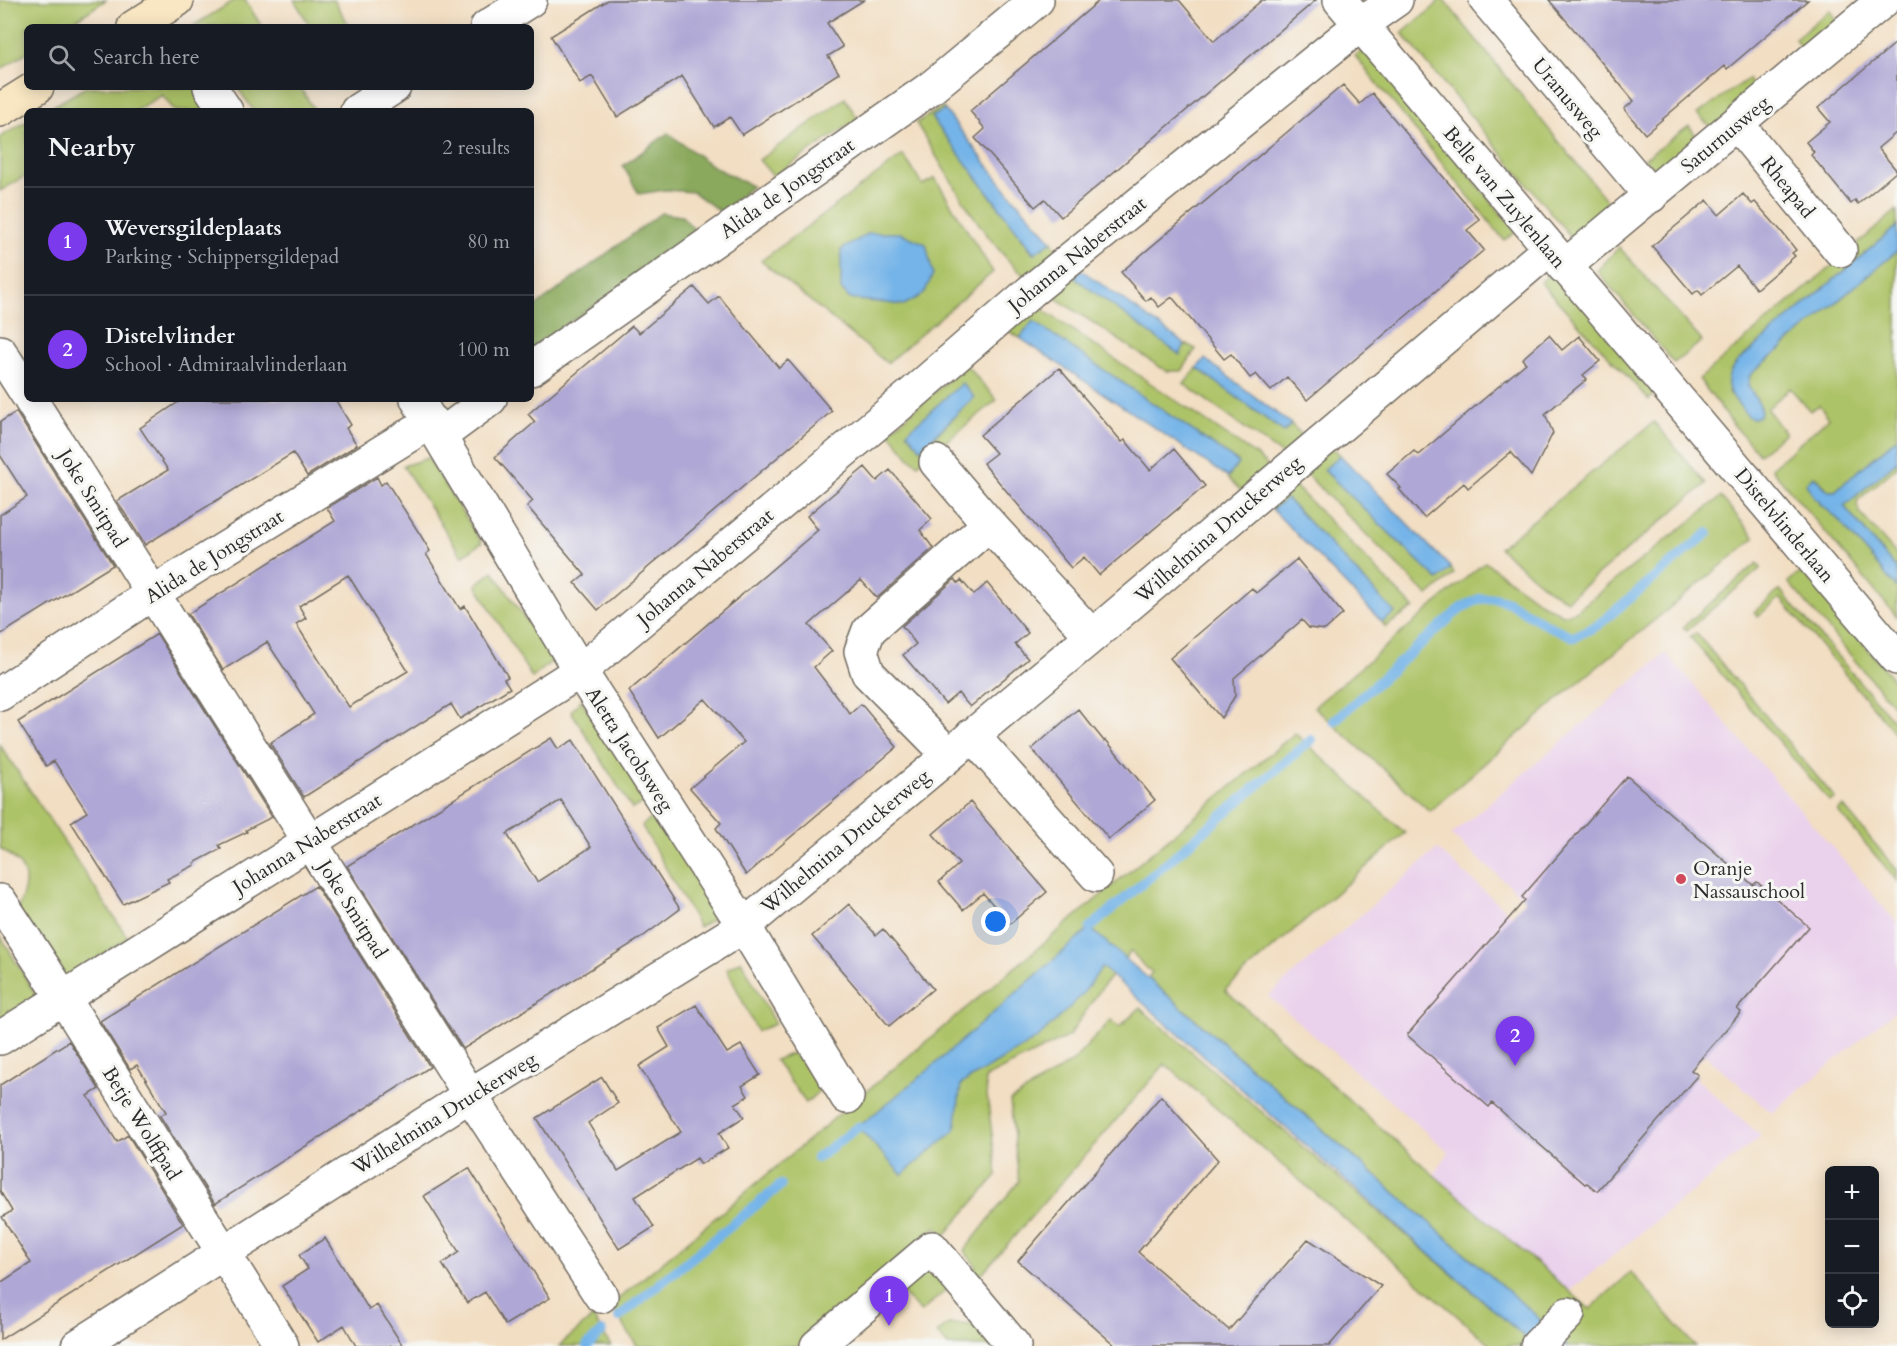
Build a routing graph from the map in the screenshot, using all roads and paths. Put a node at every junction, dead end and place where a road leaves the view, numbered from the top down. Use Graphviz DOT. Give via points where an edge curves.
graph roads {
  1 [pos="530,0"];
  2 [pos="1037,0"];
  3 [pos="1340,0"];
  4 [pos="1396,0"];
  5 [pos="1486,0"];
  6 [pos="1884,0"];
  7 [pos="492,24"];
  8 [pos="1360,25"];
  9 [pos="33,90"];
  10 [pos="212,90"];
  11 [pos="389,90"];
  12 [pos="224,108"];
  13 [pos="362,108"];
  14 [pos="0,110"];
  15 [pos="1737,124"];
  16 [pos="1651,196"];
  17 [pos="1840,250"];
  18 [pos="1556,258"];
  19 [pos="0,352"];
  20 [pos="534,367"];
  21 [pos="24,389"];
  22 [pos="1674,392"];
  23 [pos="32,402"];
  24 [pos="481,402"];
  25 [pos="430,419"];
  26 [pos="936,462"];
  27 [pos="989,524"];
  28 [pos="153,593"];
  29 [pos="1092,636"];
  30 [pos="1897,657"];
  31 [pos="580,671"];
  32 [pos="0,694"];
  33 [pos="960,745"];
  34 [pos="309,842"];
  35 [pos="1096,875"];
  36 [pos="0,901"];
  37 [pos="744,926"];
  38 [pos="63,997"];
  39 [pos="0,1038"];
  40 [pos="470,1095"];
  41 [pos="847,1097"];
  42 [pos="222,1253"];
  43 [pos="601,1296"];
  44 [pos="1568,1314"];
  45 [pos="78,1346"];
  46 [pos="282,1346"];
  47 [pos="817,1346"];
  48 [pos="1014,1346"];
  49 [pos="1537,1346"];
  1 -- 7 [label="street"];
  2 -- 20 [label="street, Alida de Jongstraat" via="932,87"];
  3 -- 8 [label="street, Belle van Zuylenlaan"];
  4 -- 8 [label="street, Johanna Naberstraat"];
  5 -- 16 [label="street, Uranusweg"];
  6 -- 15 [label="street, Saturnusweg"];
  8 -- 18 [label="street, Belle van Zuylenlaan"];
  8 -- 31 [label="street, Johanna Naberstraat" via="1031,291"];
  9 -- 14 [label="street"];
  10 -- 12 [label="street"];
  11 -- 13 [label="street"];
  15 -- 16 [label="street, Saturnusweg"];
  15 -- 17 [label="street, Rheapad"];
  16 -- 18 [label="street, Saturnusweg"];
  18 -- 22 [label="street, Belle van Zuylenlaan"];
  18 -- 29 [label="street, Wilhelmina Druckerweg"];
  19 -- 21 [label="street"];
  22 -- 30 [label="street, Distelvlinderlaan"];
  23 -- 28 [label="street, Joke Smitpad"];
  24 -- 25 [label="street, Alida de Jongstraat"];
  25 -- 28 [label="street, Alida de Jongstraat"];
  25 -- 31 [label="street, Aletta Jacobsweg"];
  26 -- 27 [label="street"];
  27 -- 29 [label="street"];
  27 -- 33 [label="street" via="869,630 861,651 868,674"];
  28 -- 32 [label="street, Alida de Jongstraat"];
  28 -- 34 [label="street, Joke Smitpad"];
  29 -- 33 [label="street, Wilhelmina Druckerweg"];
  31 -- 34 [label="street, Johanna Naberstraat"];
  31 -- 37 [label="street, Aletta Jacobsweg"];
  33 -- 35 [label="street"];
  33 -- 37 [label="street, Wilhelmina Druckerweg"];
  34 -- 38 [label="street, Johanna Naberstraat"];
  34 -- 40 [label="street, Joke Smitpad"];
  36 -- 38 [label="street, Betje Wolffpad"];
  37 -- 40 [label="street, Wilhelmina Druckerweg"];
  37 -- 41 [label="street, Aletta Jacobsweg"];
  38 -- 39 [label="street, Johanna Naberstraat"];
  38 -- 42 [label="street, Betje Wolffpad"];
  40 -- 42 [label="street, Wilhelmina Druckerweg"];
  40 -- 43 [label="street, Joke Smitpad"];
  42 -- 45 [label="street, Wilhelmina Druckerweg"];
  42 -- 46 [label="street, Betje Wolffpad"];
  44 -- 49 [label="street"];
  47 -- 48 [label="street" via="932,1248"];
}
